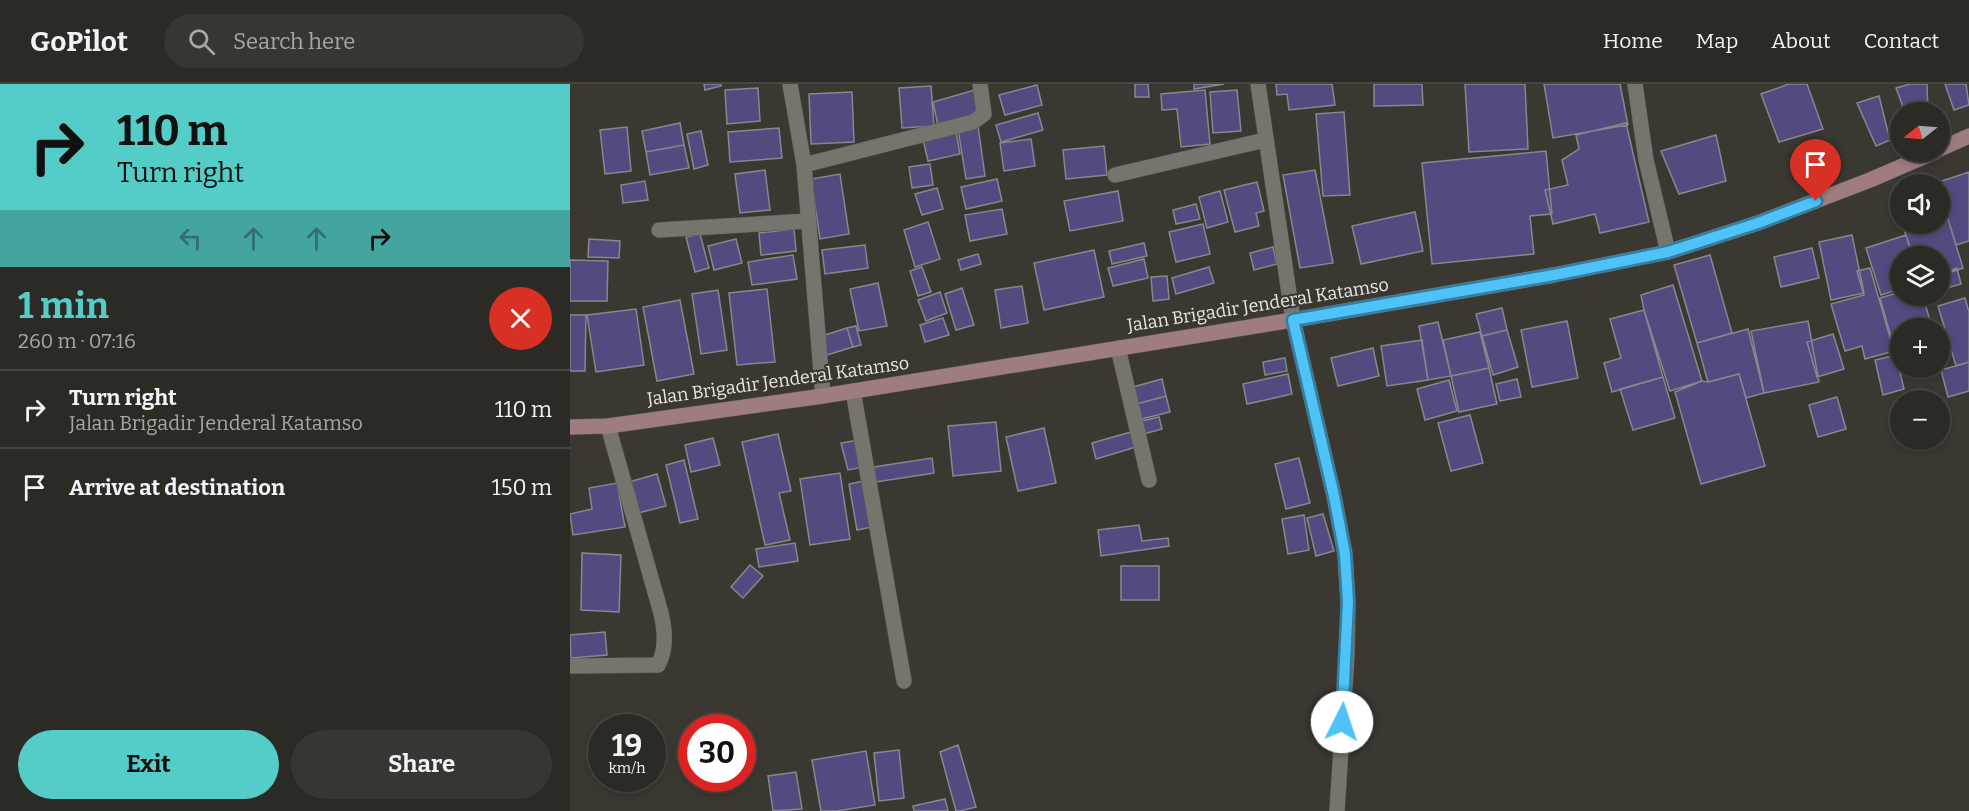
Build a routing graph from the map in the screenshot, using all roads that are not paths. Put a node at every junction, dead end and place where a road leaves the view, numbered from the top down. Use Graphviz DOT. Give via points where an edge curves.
graph roads {
  1 [pos="790,84"];
  2 [pos="980,84"];
  3 [pos="1258,84"];
  4 [pos="1635,84"];
  5 [pos="1969,136"];
  6 [pos="1265,140"];
  7 [pos="1950,145"];
  8 [pos="1912,162"];
  9 [pos="804,165"];
  10 [pos="1115,175"];
  11 [pos="808,221"];
  12 [pos="659,230"];
  13 [pos="1668,252"];
  14 [pos="1293,320"];
  15 [pos="1118,348"];
  16 [pos="853,391"];
  17 [pos="823,396"];
  18 [pos="608,426"];
  19 [pos="570,427"];
  20 [pos="1149,480"];
  21 [pos="570,666"];
  22 [pos="904,681"];
  23 [pos="1337,811"];
  1 -- 9 [label="street"];
  2 -- 9 [label="street" via="984,114 973,122"];
  3 -- 6 [label="street"];
  4 -- 13 [label="street" via="1646,160"];
  5 -- 7 [label="main road"];
  6 -- 10 [label="street"];
  6 -- 14 [label="street"];
  8 -- 13 [label="main road, Jalan Brigadir Jenderal Katamso" via="1799,208"];
  9 -- 11 [label="street"];
  11 -- 12 [label="street"];
  11 -- 17 [label="street"];
  13 -- 14 [label="main road, Jalan Brigadir Jenderal Katamso"];
  14 -- 15 [label="main road, Jalan Brigadir Jenderal Katamso"];
  14 -- 23 [label="street" via="1345,554 1347,655"];
  15 -- 16 [label="main road, Jalan Brigadir Jenderal Katamso"];
  15 -- 20 [label="street"];
  16 -- 17 [label="main road, Jalan Brigadir Jenderal Katamso"];
  16 -- 22 [label="street"];
  17 -- 18 [label="main road, Jalan Brigadir Jenderal Katamso"];
  18 -- 19 [label="main road, Jalan Brigadir Jenderal Katamso"];
  18 -- 21 [label="street" via="661,613 663,656 658,665"];
}
